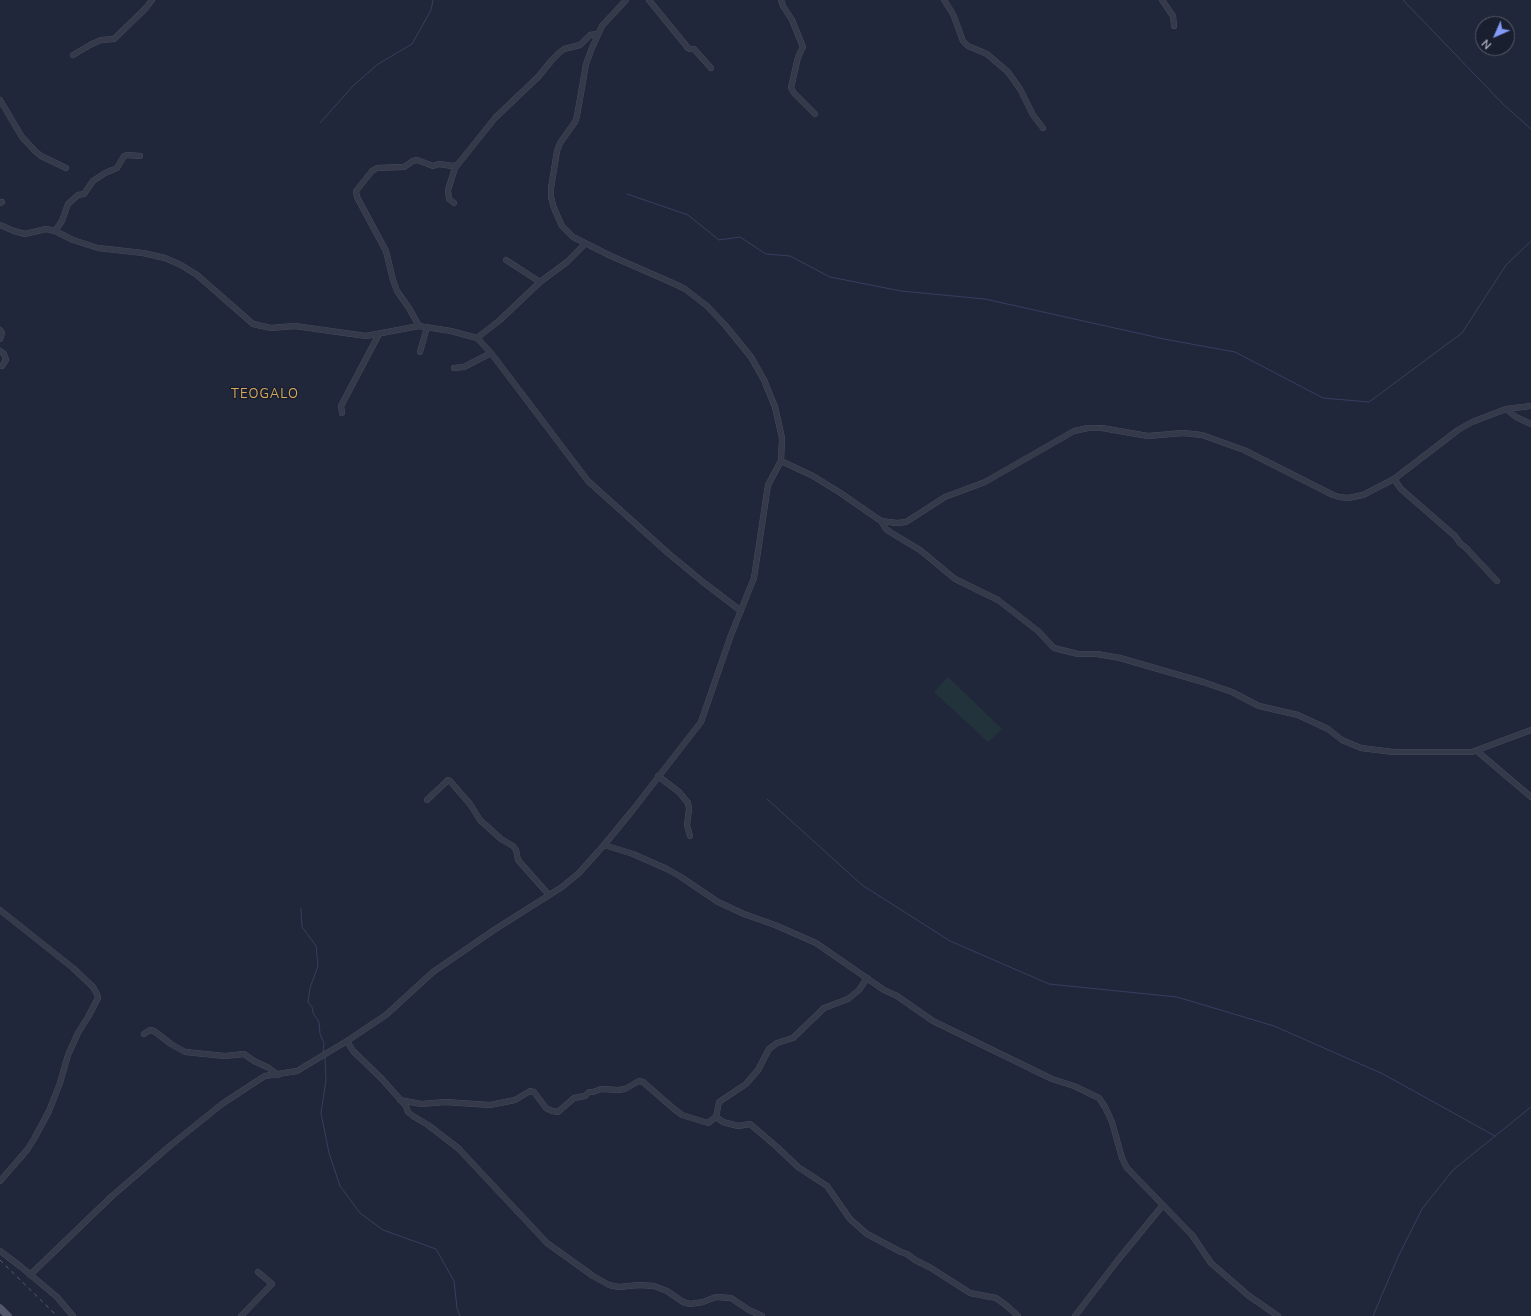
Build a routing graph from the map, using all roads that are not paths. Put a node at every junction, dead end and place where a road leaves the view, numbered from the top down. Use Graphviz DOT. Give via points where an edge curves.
graph roads {
  1 [pos="152,0"];
  2 [pos="626,0"];
  3 [pos="648,0"];
  4 [pos="782,0"];
  5 [pos="944,0"];
  6 [pos="1162,0"];
  7 [pos="1174,26"];
  8 [pos="597,34"];
  9 [pos="73,56"];
  10 [pos="711,68"];
  11 [pos="0,100"];
  12 [pos="815,114"];
  13 [pos="1043,128"];
  14 [pos="140,156"];
  15 [pos="457,165"];
  16 [pos="66,168"];
  17 [pos="454,203"];
  18 [pos="0,225"];
  19 [pos="55,231"];
  20 [pos="585,244"];
  21 [pos="506,260"];
  22 [pos="540,282"];
  23 [pos="419,326"];
  24 [pos="428,327"];
  25 [pos="0,330"];
  26 [pos="379,334"];
  27 [pos="477,338"];
  28 [pos="0,339"];
  29 [pos="0,351"];
  30 [pos="420,352"];
  31 [pos="491,353"];
  32 [pos="2,366"];
  33 [pos="454,368"];
  34 [pos="1531,406"];
  35 [pos="1506,408"];
  36 [pos="342,413"];
  37 [pos="1531,424"];
  38 [pos="781,461"];
  39 [pos="1394,478"];
  40 [pos="881,521"];
  41 [pos="1497,581"];
  42 [pos="741,611"];
  43 [pos="1531,730"];
  44 [pos="1477,751"];
  45 [pos="658,776"];
  46 [pos="1531,797"];
  47 [pos="427,800"];
  48 [pos="690,836"];
  49 [pos="604,845"];
  50 [pos="549,895"];
  51 [pos="0,910"];
  52 [pos="866,978"];
  53 [pos="144,1034"];
  54 [pos="347,1041"];
  55 [pos="278,1075"];
  56 [pos="400,1100"];
  57 [pos="716,1117"];
  58 [pos="0,1181"];
  59 [pos="1163,1205"];
  60 [pos="0,1251"];
  61 [pos="258,1272"];
  62 [pos="30,1275"];
  63 [pos="0,1308"];
  64 [pos="8,1316"];
  65 [pos="73,1316"];
  66 [pos="241,1316"];
  67 [pos="762,1316"];
  68 [pos="1018,1316"];
  69 [pos="1075,1316"];
  70 [pos="1278,1316"];
  1 -- 9 [label="street" via="117,37 90,44"];
  2 -- 8 [label="street"];
  3 -- 10 [label="street" via="688,48 694,49"];
  4 -- 12 [label="street" via="803,47 791,88"];
  5 -- 13 [label="street" via="953,14 963,41 968,46 987,54 1008,72"];
  6 -- 7 [label="street" via="1173,16"];
  8 -- 15 [label="street" via="590,35 580,45 564,49 552,60 495,118"];
  8 -- 20 [label="street" via="586,64 578,116 557,151 551,188 554,208 562,226"];
  11 -- 16 [label="street" via="22,137 35,151"];
  14 -- 19 [label="street" via="124,156 117,168 93,181 84,194 78,195 68,204"];
  15 -- 17 [label="street" via="448,190"];
  15 -- 23 [label="street" via="433,166 417,160 404,167 377,168 356,191 386,251 397,291"];
  18 -- 19 [label="street" via="25,234 46,229"];
  19 -- 26 [label="street" via="98,248 143,253 173,261 197,275 253,324 271,328 295,326 366,336"];
  20 -- 22 [label="street" via="567,262"];
  20 -- 38 [label="street" via="685,289 707,306 725,325 751,357 772,396 782,438"];
  21 -- 22 [label="street"];
  22 -- 27 [label="street"];
  23 -- 24 [label="street"];
  23 -- 26 [label="street"];
  24 -- 27 [label="street"];
  24 -- 30 [label="street"];
  25 -- 28 [label="street"];
  26 -- 36 [label="street" via="341,406"];
  27 -- 31 [label="street"];
  29 -- 32 [label="street" via="6,360"];
  31 -- 33 [label="street" via="464,367"];
  31 -- 42 [label="street" via="593,487 703,582"];
  34 -- 35 [label="street"];
  35 -- 37 [label="street" via="1516,417"];
  35 -- 39 [label="street" via="1458,430"];
  38 -- 40 [label="street" via="833,488"];
  38 -- 42 [label="street" via="768,485 754,578"];
  39 -- 40 [label="street" via="1363,495 1342,498 1244,450 1202,435 1183,433 1148,436 1088,428 1074,431 984,482 945,497 906,522"];
  39 -- 41 [label="street" via="1398,486 1448,530"];
  40 -- 44 [label="street" via="886,529 920,550 956,579 998,600 1059,650 1120,658 1203,682 1232,692 1259,706 1298,715 1361,748 1393,752"];
  42 -- 45 [label="street" via="701,722"];
  43 -- 44 [label="street"];
  44 -- 46 [label="street"];
  45 -- 48 [label="street" via="679,792 688,803 687,825"];
  45 -- 49 [label="street"];
  47 -- 50 [label="street" via="448,780 450,781 480,820 513,846 518,860"];
  49 -- 50 [label="street" via="579,873 562,888"];
  49 -- 52 [label="street" via="662,867 718,902 816,943"];
  50 -- 54 [label="street" via="433,972 386,1015"];
  51 -- 58 [label="street" via="73,968 93,987 98,998 68,1055 60,1083 34,1139"];
  52 -- 57 [label="street" via="859,990 848,999 824,1008 793,1038 777,1043 769,1049 758,1070 746,1084 719,1102"];
  52 -- 59 [label="street" via="934,1021 965,1037 1052,1079 1099,1098 1112,1122 1127,1168"];
  53 -- 55 [label="street" via="150,1030 154,1031 185,1052 225,1056 244,1054"];
  54 -- 55 [label="street" via="303,1068"];
  54 -- 56 [label="street" via="353,1052 358,1054"];
  55 -- 62 [label="street" via="257,1080 222,1104 111,1197"];
  56 -- 57 [label="street" via="421,1104 445,1102 490,1105 515,1100 530,1091 534,1092 546,1108 558,1112 574,1098 585,1096 588,1092 625,1089 639,1081 682,1115 708,1123"];
  56 -- 67 [label="street" via="413,1116 428,1124 458,1148 547,1243 593,1276 619,1287 654,1286 690,1304 716,1297 731,1298"];
  57 -- 68 [label="street" via="738,1126 750,1124 798,1167 827,1186 850,1219 867,1234 907,1254 970,1293 996,1298"];
  59 -- 69 [label="street"];
  59 -- 70 [label="street" via="1192,1235 1211,1262 1249,1296"];
  60 -- 62 [label="street"];
  61 -- 66 [label="street" via="272,1284"];
  62 -- 65 [label="street" via="56,1297"];
  63 -- 64 [label="main road"];
}
